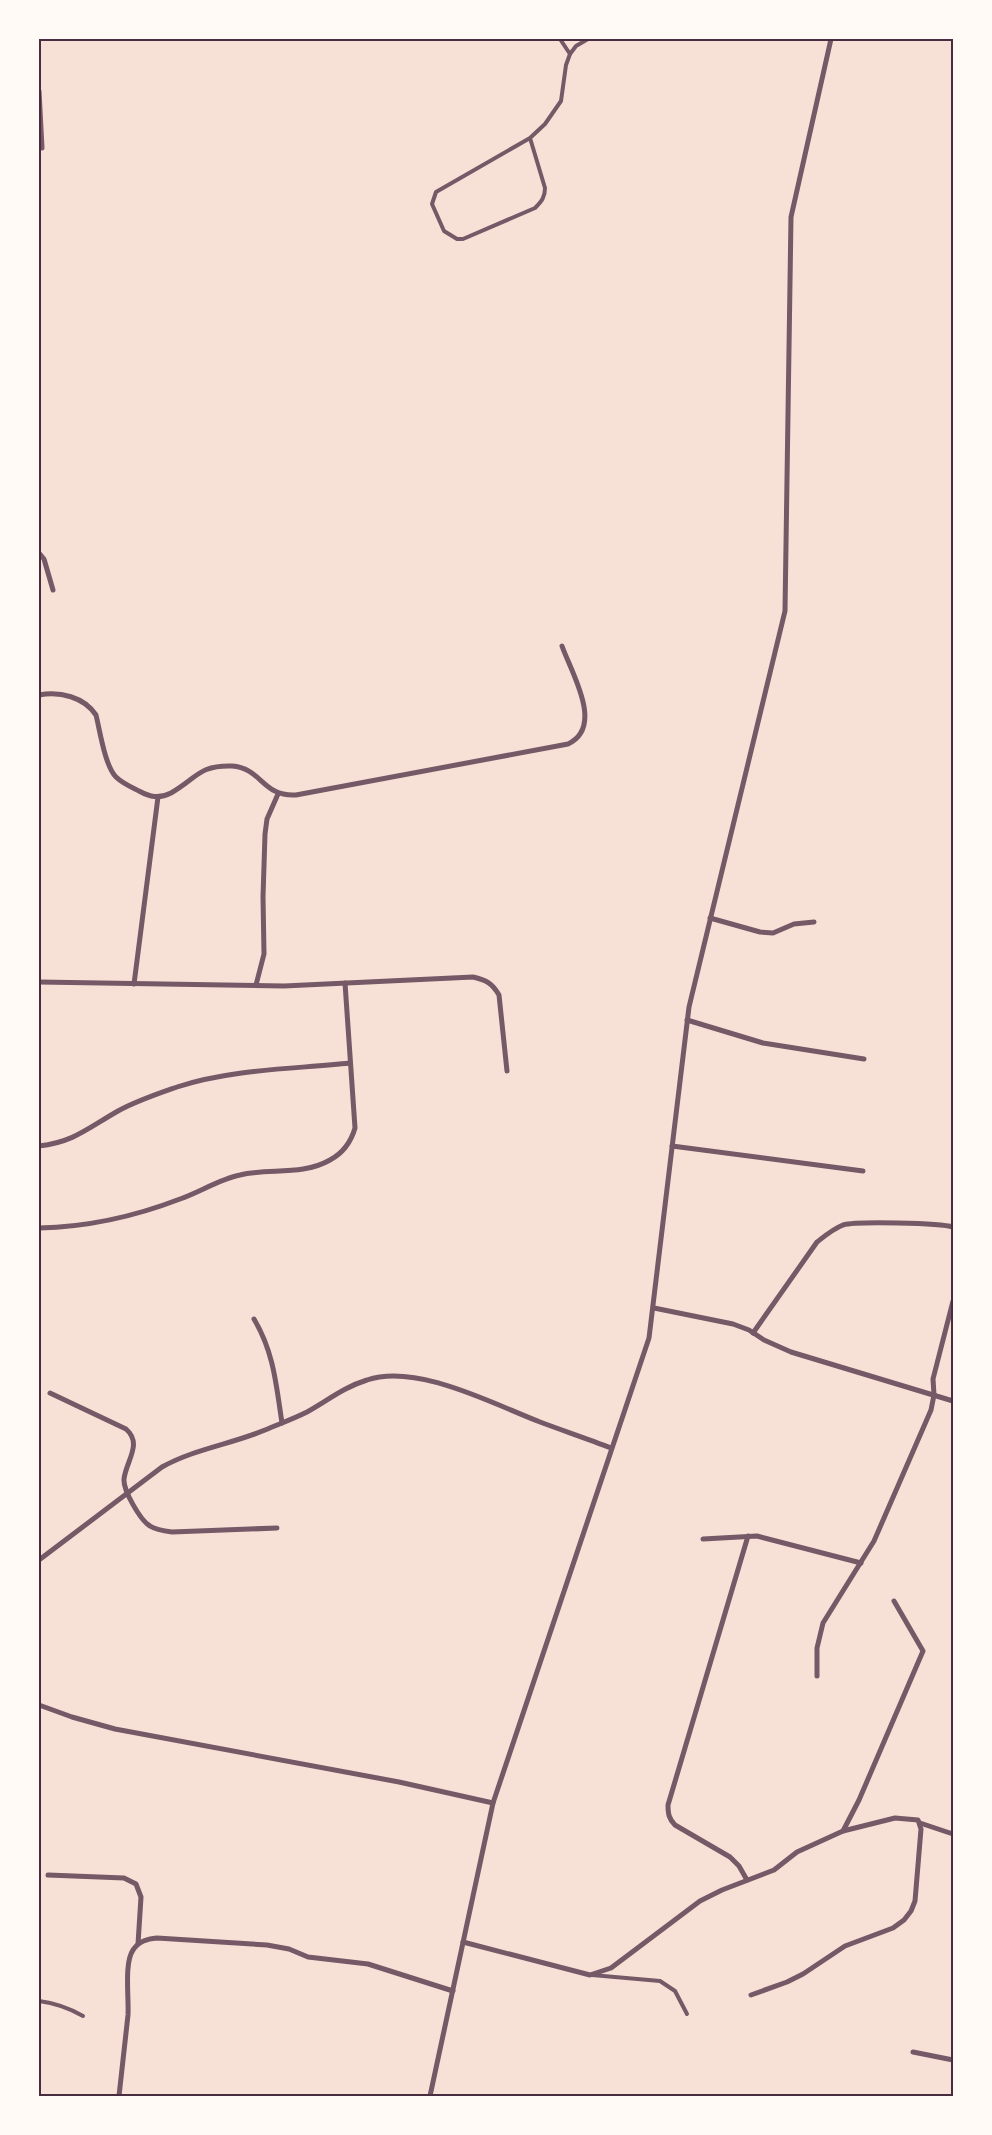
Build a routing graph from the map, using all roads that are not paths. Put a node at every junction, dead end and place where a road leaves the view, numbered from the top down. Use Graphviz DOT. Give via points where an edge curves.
graph roads {
  1 [pos="560,39"];
  2 [pos="588,39"];
  3 [pos="832,39"];
  4 [pos="570,54"];
  5 [pos="39,92"];
  6 [pos="530,138"];
  7 [pos="42,148"];
  8 [pos="39,553"];
  9 [pos="53,590"];
  10 [pos="562,646"];
  11 [pos="39,695"];
  12 [pos="278,794"];
  13 [pos="158,797"];
  14 [pos="710,918"];
  15 [pos="814,922"];
  16 [pos="39,982"];
  17 [pos="345,983"];
  18 [pos="134,984"];
  19 [pos="256,985"];
  20 [pos="687,1020"];
  21 [pos="864,1059"];
  22 [pos="350,1063"];
  23 [pos="507,1071"];
  24 [pos="39,1146"];
  25 [pos="672,1146"];
  26 [pos="863,1171"];
  27 [pos="953,1227"];
  28 [pos="39,1228"];
  29 [pos="953,1300"];
  30 [pos="654,1308"];
  31 [pos="254,1319"];
  32 [pos="753,1333"];
  33 [pos="50,1394"];
  34 [pos="934,1394"];
  35 [pos="953,1401"];
  36 [pos="282,1422"];
  37 [pos="611,1448"];
  38 [pos="127,1492"];
  39 [pos="277,1528"];
  40 [pos="748,1536"];
  41 [pos="703,1538"];
  42 [pos="39,1560"];
  43 [pos="861,1563"];
  44 [pos="894,1601"];
  45 [pos="817,1676"];
  46 [pos="39,1705"];
  47 [pos="493,1803"];
  48 [pos="920,1823"];
  49 [pos="842,1830"];
  50 [pos="953,1834"];
  51 [pos="48,1875"];
  52 [pos="747,1880"];
  53 [pos="463,1942"];
  54 [pos="138,1944"];
  55 [pos="590,1975"];
  56 [pos="453,1990"];
  57 [pos="752,1995"];
  58 [pos="39,2002"];
  59 [pos="687,2014"];
  60 [pos="83,2016"];
  61 [pos="913,2052"];
  62 [pos="953,2060"];
  63 [pos="119,2096"];
  64 [pos="430,2096"];
  1 -- 4 [label="lane"];
  2 -- 4 [label="lane"];
  3 -- 14 [label="street" via="791,217 785,611"];
  4 -- 6 [label="lane" via="561,101 545,124"];
  5 -- 7 [label="street"];
  6 -- 6 [label="lane" via="436,192 432,204 444,231 463,239 535,208 541,202 545,188"];
  8 -- 9 [label="street" via="44,559"];
  10 -- 12 [label="street" via="583,699 584,727 581,735 568,744 296,795"];
  11 -- 13 [label="street" via="66,695 91,708 96,715 112,772 124,783 150,797"];
  12 -- 13 [label="street" via="250,772 235,766 220,766 201,771 170,794"];
  12 -- 19 [label="street" via="267,819 265,834 264,954"];
  13 -- 18 [label="street"];
  14 -- 15 [label="street" via="773,933 794,924"];
  14 -- 20 [label="street"];
  16 -- 18 [label="street"];
  17 -- 19 [label="street"];
  17 -- 22 [label="street"];
  17 -- 23 [label="street" via="474,977 486,980 499,994"];
  18 -- 19 [label="street"];
  20 -- 21 [label="street" via="763,1043"];
  20 -- 25 [label="street"];
  22 -- 24 [label="street" via="203,1079 144,1099 58,1144"];
  22 -- 28 [label="street" via="355,1128 352,1139 331,1160 306,1169 242,1174 158,1207 114,1218 59,1228"];
  25 -- 26 [label="street"];
  25 -- 30 [label="street"];
  27 -- 32 [label="street" via="866,1223 846,1224 831,1230 817,1242"];
  29 -- 34 [label="street" via="933,1379"];
  30 -- 32 [label="street" via="733,1324"];
  30 -- 37 [label="street" via="649,1338"];
  31 -- 36 [label="street" via="273,1361"];
  32 -- 34 [label="street" via="791,1352"];
  33 -- 38 [label="street" via="131,1434 134,1442 124,1478"];
  34 -- 35 [label="street"];
  34 -- 43 [label="street" via="916,1445"];
  36 -- 37 [label="street" via="368,1379 396,1376 456,1388"];
  36 -- 38 [label="street" via="176,1459"];
  37 -- 47 [label="street"];
  38 -- 39 [label="street" via="142,1518 162,1531"];
  38 -- 42 [label="street"];
  40 -- 41 [label="street"];
  40 -- 43 [label="street"];
  40 -- 52 [label="street" via="668,1805 670,1820 675,1825 730,1857"];
  43 -- 45 [label="street" via="822,1623 817,1648"];
  44 -- 49 [label="street" via="923,1651 859,1800"];
  46 -- 47 [label="street" via="115,1729 399,1782"];
  47 -- 53 [label="street"];
  48 -- 49 [label="street" via="915,1818 895,1818"];
  48 -- 50 [label="street"];
  48 -- 57 [label="street" via="915,1901 904,1920 893,1928 845,1946 804,1974"];
  49 -- 52 [label="street" via="797,1852 774,1870"];
  51 -- 54 [label="street" via="124,1878 136,1884 141,1897"];
  52 -- 55 [label="street" via="700,1901 611,1968"];
  53 -- 55 [label="street"];
  53 -- 56 [label="street"];
  54 -- 56 [label="street" via="156,1938 267,1945 308,1957 368,1964"];
  54 -- 63 [label="street" via="129,1959 128,2013"];
  55 -- 59 [label="lane" via="660,1981 675,1991"];
  56 -- 64 [label="street"];
  58 -- 60 [label="lane" via="69,2008"];
  61 -- 62 [label="street"];
}
